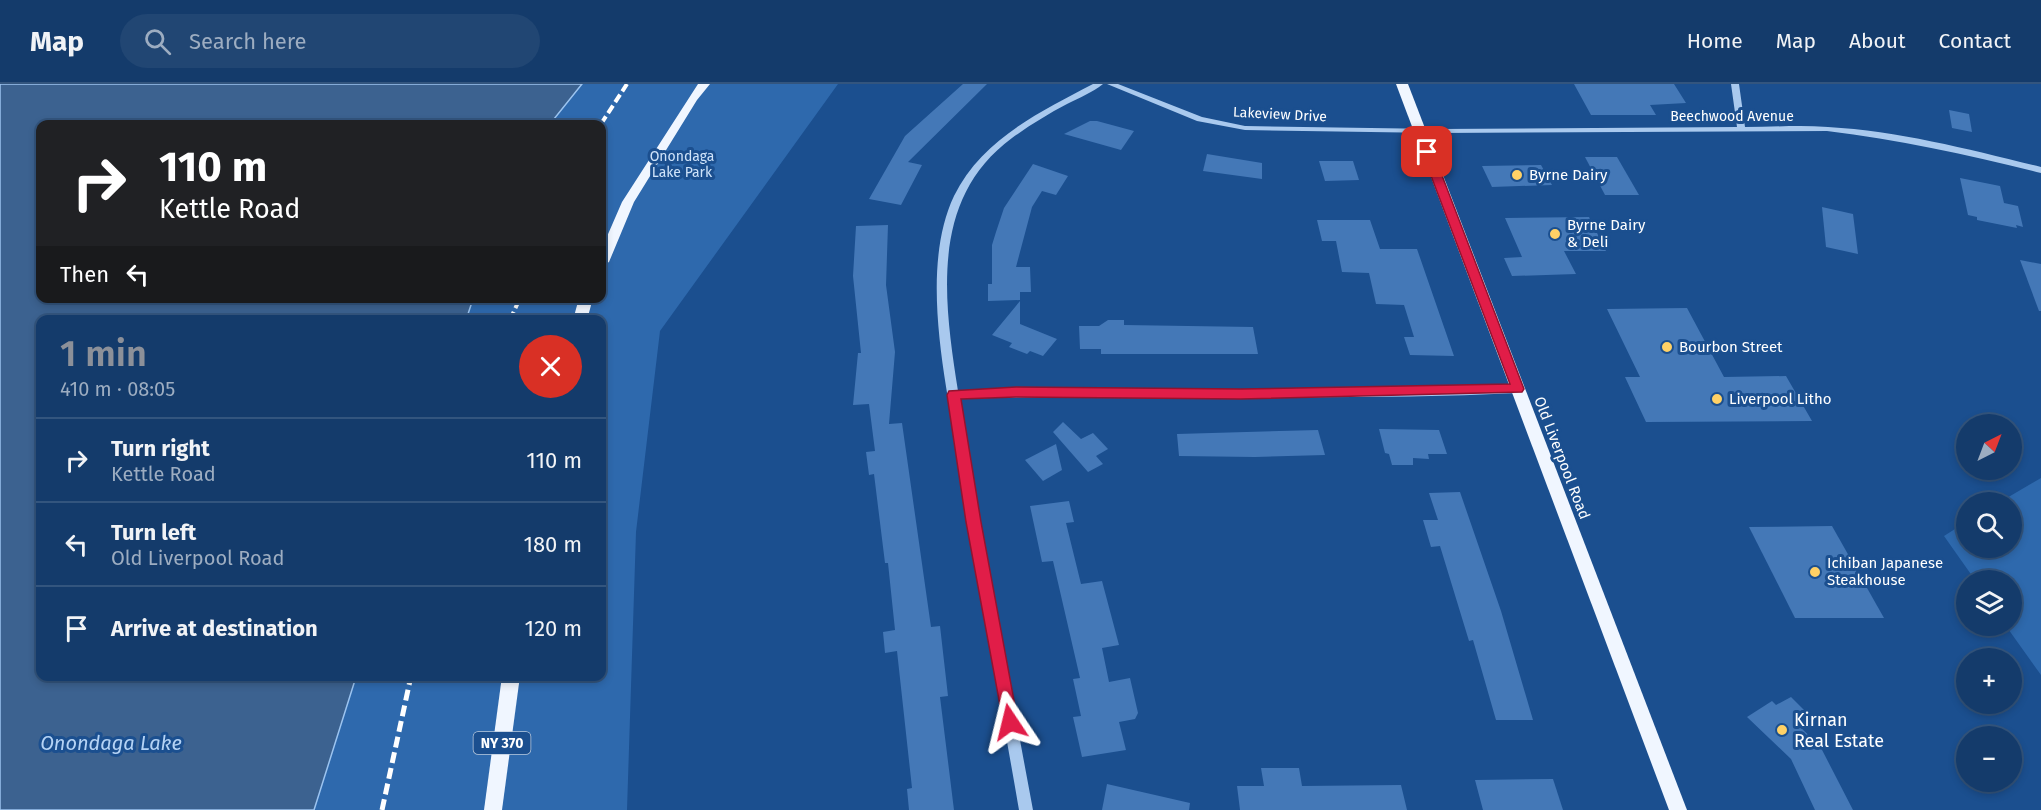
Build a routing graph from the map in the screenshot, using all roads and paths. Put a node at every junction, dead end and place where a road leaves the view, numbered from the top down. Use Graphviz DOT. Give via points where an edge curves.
graph roads {
  1 [pos="704,84"];
  2 [pos="1099,84"];
  3 [pos="1111,84"];
  4 [pos="1402,84"];
  5 [pos="1735,84"];
  6 [pos="1419,130"];
  7 [pos="1741,130"];
  8 [pos="2041,170"];
  9 [pos="606,253"];
  10 [pos="1518,389"];
  11 [pos="954,395"];
  12 [pos="510,681"];
  13 [pos="493,810"];
  14 [pos="1026,810"];
  15 [pos="1678,810"];
  1 -- 9 [label="main road" via="628,202"];
  2 -- 11 [label="street" via="1033,118 1001,141 980,161 963,187 946,237 942,277"];
  3 -- 6 [label="street, Lakeview Drive" via="1200,119 1245,128"];
  4 -- 6 [label="main road, Old Liverpool Road"];
  5 -- 7 [label="street"];
  6 -- 7 [label="street, Beechwood Avenue"];
  6 -- 10 [label="main road, Old Liverpool Road"];
  7 -- 8 [label="street, Beechwood Avenue" via="1827,129 1869,133"];
  10 -- 11 [label="street"];
  10 -- 15 [label="main road, Old Liverpool Road"];
  11 -- 14 [label="street"];
  12 -- 13 [label="main road, NY 370"];
}
